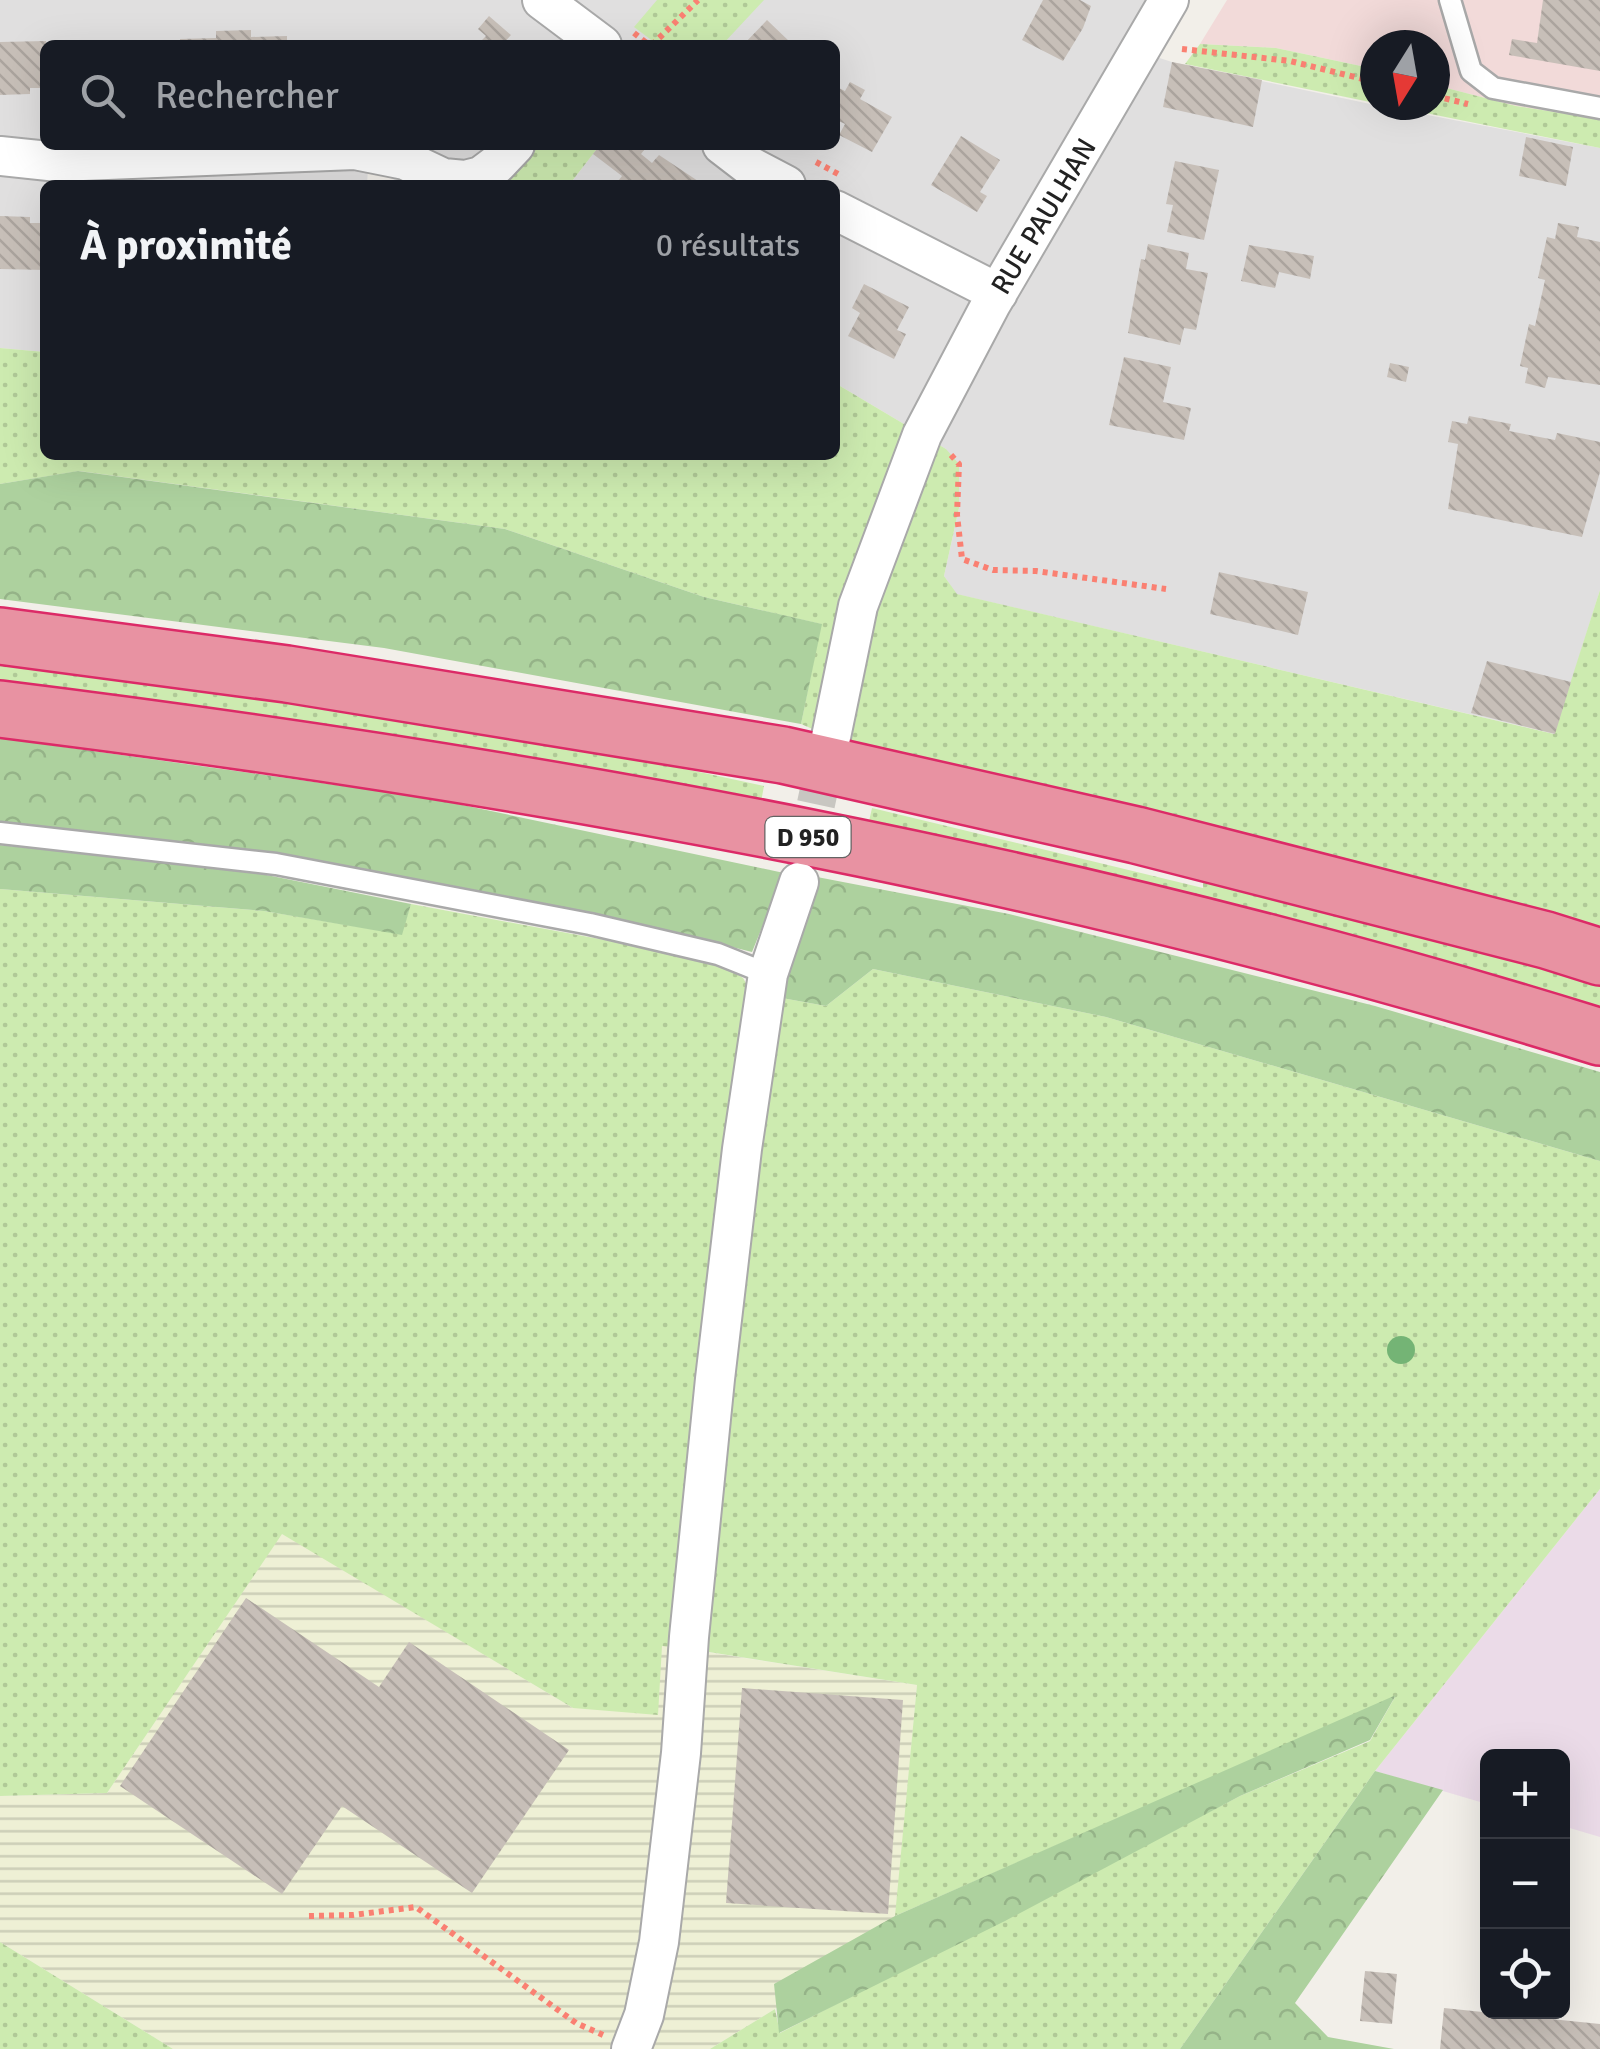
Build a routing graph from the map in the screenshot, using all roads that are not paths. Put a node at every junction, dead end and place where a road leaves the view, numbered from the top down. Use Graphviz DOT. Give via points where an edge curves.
graph roads {
  1 [pos="542,0"];
  2 [pos="1169,0"];
  3 [pos="1450,0"];
  4 [pos="595,40"];
  5 [pos="1600,108"];
  6 [pos="356,150"];
  7 [pos="356,150"];
  8 [pos="510,150"];
  9 [pos="728,150"];
  10 [pos="0,156"];
  11 [pos="465,180"];
  12 [pos="465,180"];
  13 [pos="776,180"];
  14 [pos="840,213"];
  15 [pos="998,293"];
  16 [pos="0,636"];
  17 [pos="0,709"];
  18 [pos="831,737"];
  19 [pos="0,833"];
  20 [pos="799,882"];
  21 [pos="1600,957"];
  22 [pos="768,974"];
  23 [pos="1600,1037"];
  24 [pos="631,2048"];
  1 -- 4 [label="street"];
  2 -- 15 [label="street, RUE PAULHAN"];
  3 -- 5 [label="lane" via="1471,71 1493,88"];
  6 -- 10 [label="street" via="58,162"];
  7 -- 11 [label="street"];
  8 -- 12 [label="street" via="489,170"];
  9 -- 13 [label="street"];
  14 -- 15 [label="street"];
  15 -- 18 [label="street, RUE PAULHAN" via="922,435 858,606"];
  16 -- 21 [label="highway" via="287,674 783,754 1136,835"];
  17 -- 23 [label="highway, D 950" via="398,765 826,840 1270,944"];
  19 -- 22 [label="lane" via="276,864 590,924 718,954"];
  20 -- 22 [label="street"];
  22 -- 24 [label="street" via="715,1379 659,1942"];
}
